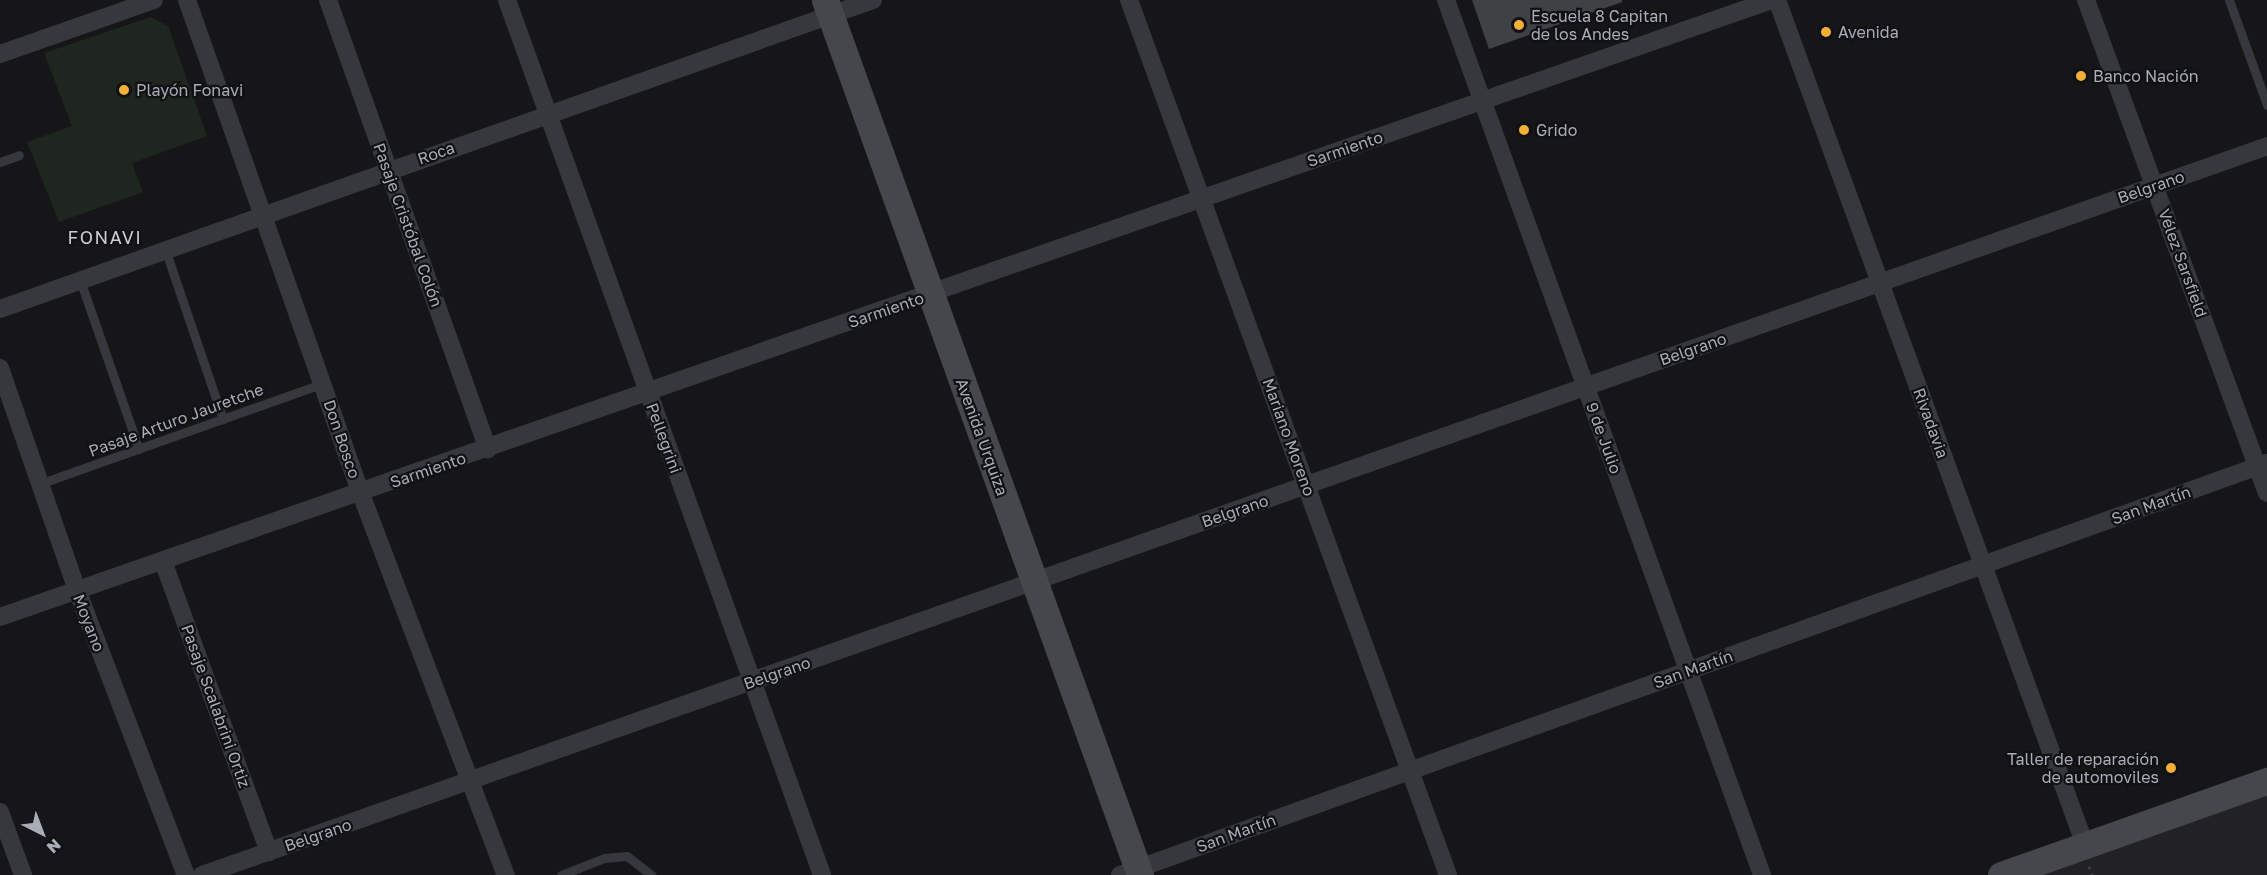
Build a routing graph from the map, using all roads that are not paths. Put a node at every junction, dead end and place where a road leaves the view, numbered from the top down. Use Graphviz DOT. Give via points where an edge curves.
graph roads {
  1 [pos="154,0"];
  2 [pos="188,0"];
  3 [pos="328,0"];
  4 [pos="507,0"];
  5 [pos="873,0"];
  6 [pos="1129,0"];
  7 [pos="1446,0"];
  8 [pos="1772,0"];
  9 [pos="1777,0"];
  10 [pos="2086,0"];
  11 [pos="2229,0"];
  12 [pos="827,7"];
  13 [pos="0,54"];
  14 [pos="1482,101"];
  15 [pos="2267,105"];
  16 [pos="548,114"];
  17 [pos="2267,146"];
  18 [pos="19,155"];
  19 [pos="0,162"];
  20 [pos="388,170"];
  21 [pos="2154,186"];
  22 [pos="1202,200"];
  23 [pos="262,213"];
  24 [pos="165,249"];
  25 [pos="80,280"];
  26 [pos="1880,283"];
  27 [pos="931,294"];
  28 [pos="0,309"];
  29 [pos="0,368"];
  30 [pos="322,384"];
  31 [pos="1586,387"];
  32 [pos="648,393"];
  33 [pos="224,419"];
  34 [pos="139,449"];
  35 [pos="488,449"];
  36 [pos="2262,465"];
  37 [pos="39,484"];
  38 [pos="1307,486"];
  39 [pos="2267,493"];
  40 [pos="361,494"];
  41 [pos="163,561"];
  42 [pos="1983,565"];
  43 [pos="1034,582"];
  44 [pos="77,590"];
  45 [pos="0,617"];
  46 [pos="1688,671"];
  47 [pos="752,682"];
  48 [pos="1410,771"];
  49 [pos="2267,781"];
  50 [pos="470,782"];
  51 [pos="0,812"];
  52 [pos="2085,845"];
  53 [pos="269,852"];
  54 [pos="1132,873"];
  55 [pos="23,875"];
  56 [pos="186,875"];
  57 [pos="202,875"];
  58 [pos="506,875"];
  59 [pos="561,875"];
  60 [pos="651,875"];
  61 [pos="822,875"];
  62 [pos="1448,875"];
  63 [pos="1762,875"];
  64 [pos="2001,875"];
  1 -- 13 [label="street"];
  2 -- 23 [label="street, Don Bosco"];
  3 -- 20 [label="street, Pasaje Cristóbal Colón"];
  4 -- 16 [label="street, Pellegrini"];
  5 -- 12 [label="street, Roca"];
  6 -- 22 [label="street, Mariano Moreno"];
  7 -- 14 [label="street, 9 de Julio"];
  8 -- 14 [label="street, Sarmiento"];
  9 -- 26 [label="street, Rivadavia"];
  10 -- 21 [label="street, Vélez Sarsfield"];
  11 -- 15 [label="lane"];
  12 -- 16 [label="street, Roca"];
  12 -- 27 [label="street, Avenida Urquiza"];
  14 -- 22 [label="street, Sarmiento"];
  14 -- 31 [label="street, 9 de Julio"];
  16 -- 20 [label="street, Roca"];
  16 -- 32 [label="street, Pellegrini"];
  17 -- 21 [label="street, Belgrano"];
  18 -- 19 [label="lane"];
  20 -- 23 [label="street, Roca"];
  20 -- 35 [label="street, Pasaje Cristóbal Colón"];
  21 -- 26 [label="street, Belgrano"];
  21 -- 36 [label="street, Vélez Sarsfield"];
  22 -- 27 [label="street, Sarmiento"];
  22 -- 38 [label="street, Mariano Moreno"];
  23 -- 24 [label="street, Roca"];
  23 -- 30 [label="street, Don Bosco"];
  24 -- 25 [label="street, Roca"];
  24 -- 33 [label="lane"];
  25 -- 28 [label="street, Roca"];
  25 -- 34 [label="lane"];
  26 -- 31 [label="street, Belgrano"];
  26 -- 42 [label="street, Rivadavia"];
  27 -- 32 [label="street, Sarmiento"];
  27 -- 43 [label="street, Avenida Urquiza"];
  29 -- 37 [label="street, Moyano"];
  30 -- 33 [label="lane, Pasaje Arturo Jauretche"];
  30 -- 40 [label="street, Don Bosco"];
  31 -- 38 [label="street, Belgrano"];
  31 -- 46 [label="street, 9 de Julio"];
  32 -- 35 [label="street, Sarmiento"];
  32 -- 47 [label="street, Pellegrini"];
  33 -- 34 [label="lane, Pasaje Arturo Jauretche"];
  34 -- 37 [label="lane, Pasaje Arturo Jauretche"];
  35 -- 40 [label="street, Sarmiento"];
  36 -- 39 [label="street, Vélez Sarsfield"];
  36 -- 42 [label="street, San Martín"];
  37 -- 44 [label="street, Moyano"];
  38 -- 43 [label="street, Belgrano"];
  38 -- 48 [label="street, Mariano Moreno"];
  40 -- 41 [label="street, Sarmiento"];
  40 -- 50 [label="street, Don Bosco"];
  41 -- 44 [label="street, Sarmiento"];
  41 -- 53 [label="street, Pasaje Scalabrini Ortiz"];
  42 -- 46 [label="street, San Martín"];
  42 -- 52 [label="street, Rivadavia"];
  43 -- 47 [label="street, Belgrano"];
  43 -- 54 [label="street, Avenida Urquiza"];
  44 -- 45 [label="street, Sarmiento"];
  44 -- 56 [label="street, Moyano"];
  46 -- 48 [label="street, San Martín"];
  46 -- 63 [label="street, 9 de Julio"];
  47 -- 50 [label="street, Belgrano"];
  47 -- 61 [label="street, Pellegrini"];
  48 -- 54 [label="street, San Martín"];
  48 -- 62 [label="street, Mariano Moreno"];
  49 -- 52 [label="street"];
  50 -- 53 [label="street, Belgrano"];
  50 -- 58 [label="street, Don Bosco"];
  51 -- 55 [label="street"];
  52 -- 64 [label="street"];
  53 -- 57 [label="street, Belgrano"];
  59 -- 60 [label="lane" via="604,858 627,856"];
}
